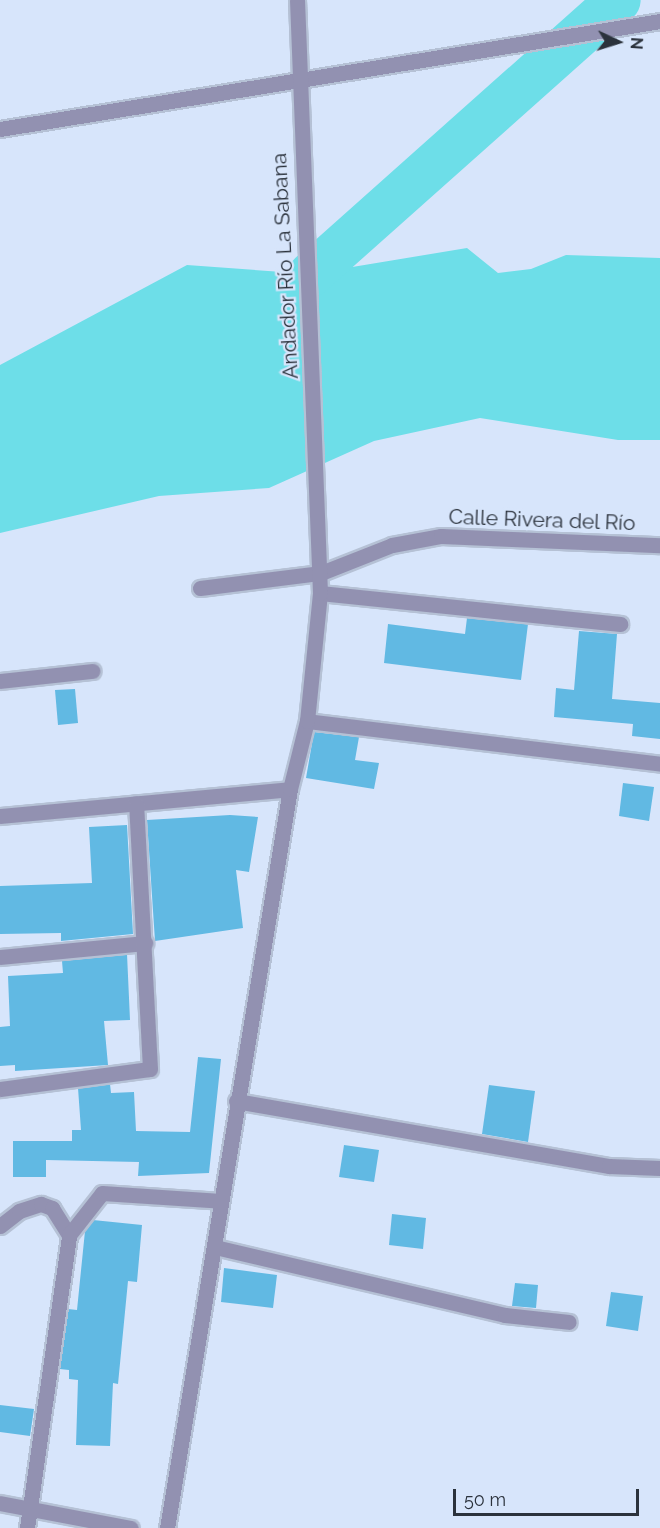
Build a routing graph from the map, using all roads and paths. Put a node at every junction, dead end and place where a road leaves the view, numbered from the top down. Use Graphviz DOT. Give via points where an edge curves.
graph roads {
  1 [pos="297,0"];
  2 [pos="660,21"];
  3 [pos="296,84"];
  4 [pos="0,129"];
  5 [pos="660,545"];
  6 [pos="321,573"];
  7 [pos="200,588"];
  8 [pos="320,593"];
  9 [pos="620,624"];
  10 [pos="92,671"];
  11 [pos="0,681"];
  12 [pos="307,721"];
  13 [pos="660,764"];
  14 [pos="290,789"];
  15 [pos="136,803"];
  16 [pos="0,816"];
  17 [pos="145,943"];
  18 [pos="0,957"];
  19 [pos="0,1089"];
  20 [pos="237,1101"];
  21 [pos="660,1168"];
  22 [pos="221,1201"];
  23 [pos="0,1226"];
  24 [pos="69,1235"];
  25 [pos="215,1247"];
  26 [pos="569,1322"];
  27 [pos="0,1503"];
  28 [pos="30,1509"];
  29 [pos="27,1528"];
  30 [pos="131,1528"];
  31 [pos="167,1528"];
  1 -- 3 [label="street, Andador Río La Sabana"];
  2 -- 3 [label="street"];
  3 -- 4 [label="street"];
  3 -- 6 [label="street, Andador Río La Sabana"];
  5 -- 6 [label="street, Calle Rivera del Río" via="441,536 392,545"];
  6 -- 7 [label="street, Calle Rivera del Río"];
  6 -- 8 [label="street, Andador Río La Sabana"];
  8 -- 9 [label="street"];
  8 -- 12 [label="street, Andador Río La Sabana"];
  10 -- 11 [label="street"];
  12 -- 13 [label="street"];
  12 -- 14 [label="street, Andador Río La Sabana"];
  14 -- 15 [label="street"];
  14 -- 20 [label="street, Andador Río La Sabana"];
  15 -- 16 [label="street"];
  15 -- 17 [label="street"];
  17 -- 18 [label="street"];
  17 -- 19 [label="street" via="150,1069"];
  20 -- 21 [label="street" via="609,1166"];
  20 -- 22 [label="street, Andador Río La Sabana"];
  22 -- 24 [label="street" via="102,1193"];
  22 -- 25 [label="street, Andador Río La Sabana"];
  23 -- 24 [label="street" via="19,1211 41,1204 52,1208"];
  24 -- 28 [label="street"];
  25 -- 26 [label="street" via="505,1315"];
  25 -- 31 [label="street, Andador Río La Sabana"];
  27 -- 28 [label="street"];
  28 -- 29 [label="street"];
  28 -- 30 [label="street"];
}
